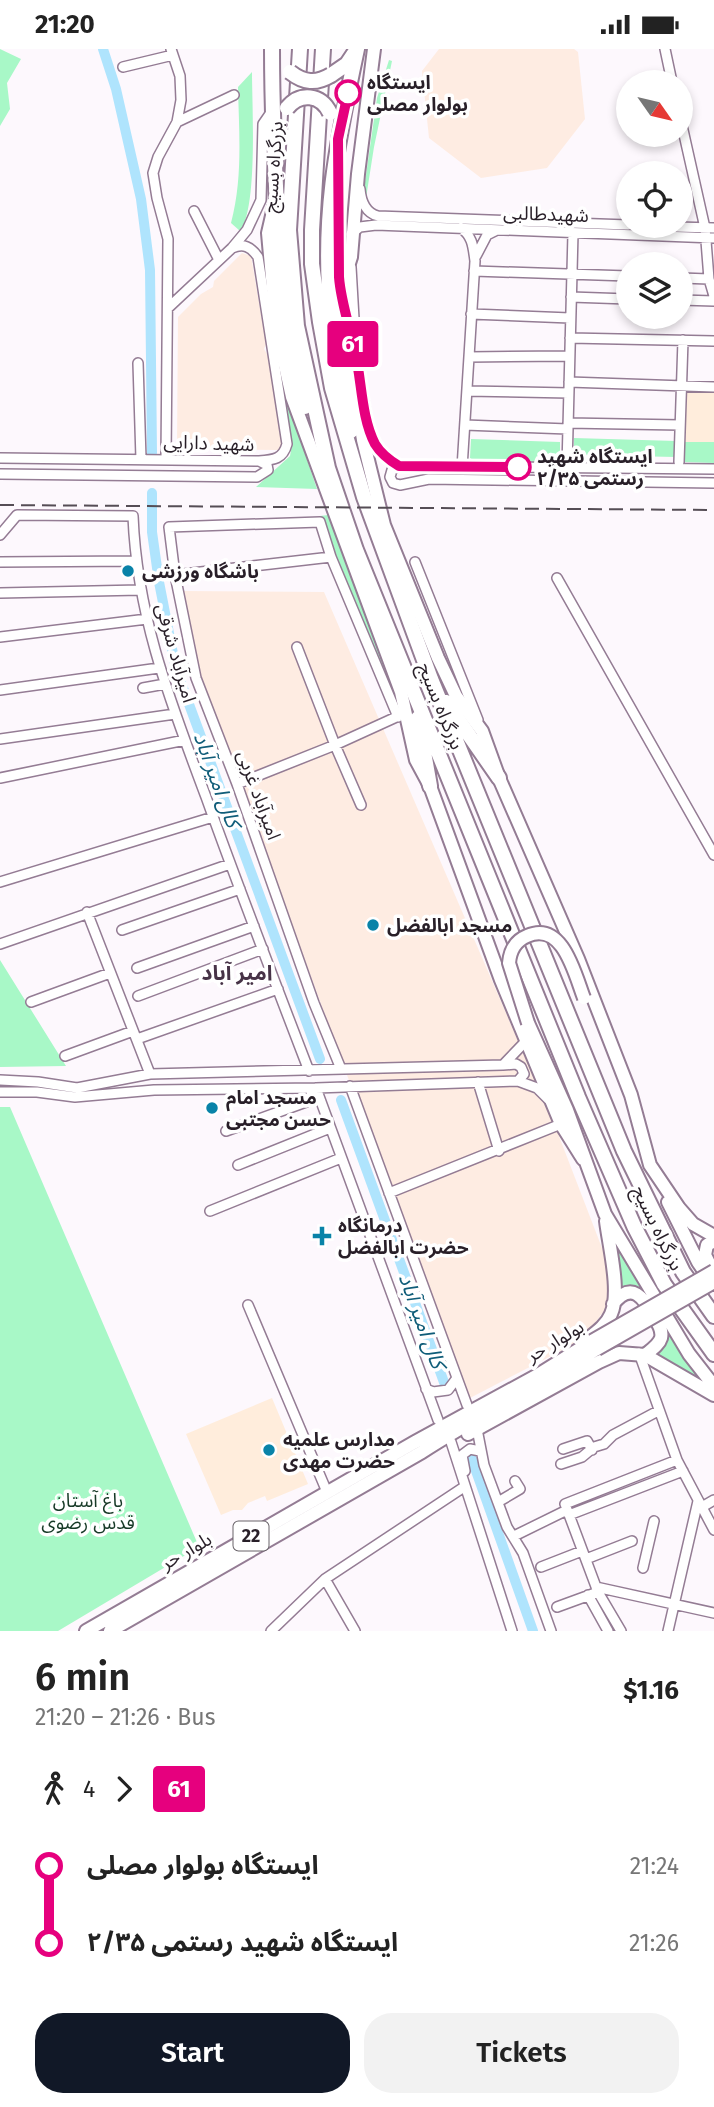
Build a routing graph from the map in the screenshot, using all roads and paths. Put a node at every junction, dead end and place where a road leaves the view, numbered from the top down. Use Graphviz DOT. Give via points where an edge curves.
graph roads {
  1 [pos="274,49"];
  2 [pos="300,49"];
  3 [pos="323,49"];
  4 [pos="357,49"];
  5 [pos="374,49"];
  6 [pos="665,49"];
  7 [pos="172,52"];
  8 [pos="123,67"];
  9 [pos="669,70"];
  10 [pos="234,95"];
  11 [pos="280,110"];
  12 [pos="177,122"];
  13 [pos="338,139"];
  14 [pos="688,147"];
  15 [pos="358,174"];
  16 [pos="276,196"];
  17 [pos="194,211"];
  18 [pos="377,220"];
  19 [pos="616,225"];
  20 [pos="520,226"];
  21 [pos="461,228"];
  22 [pos="500,230"];
  23 [pos="616,231"];
  24 [pos="573,233"];
  25 [pos="709,233"];
  26 [pos="351,235"];
  27 [pos="232,248"];
  28 [pos="351,257"];
  29 [pos="270,258"];
  30 [pos="219,260"];
  31 [pos="474,266"];
  32 [pos="260,271"];
  33 [pos="571,275"];
  34 [pos="616,277"];
  35 [pos="693,278"];
  36 [pos="709,279"];
  37 [pos="272,281"];
  38 [pos="340,292"];
  39 [pos="571,297"];
  40 [pos="616,299"];
  41 [pos="714,299"];
  42 [pos="693,300"];
  43 [pos="168,308"];
  44 [pos="471,314"];
  45 [pos="570,318"];
  46 [pos="570,338"];
  47 [pos="682,340"];
  48 [pos="714,341"];
  49 [pos="356,353"];
  50 [pos="569,356"];
  51 [pos="468,357"];
  52 [pos="138,363"];
  53 [pos="569,382"];
  54 [pos="681,386"];
  55 [pos="714,387"];
  56 [pos="467,391"];
  57 [pos="569,393"];
  58 [pos="465,425"];
  59 [pos="680,425"];
  60 [pos="568,426"];
  61 [pos="0,458"];
  62 [pos="90,459"];
  63 [pos="141,459"];
  64 [pos="166,459"];
  65 [pos="260,461"];
  66 [pos="353,461"];
  67 [pos="679,462"];
  68 [pos="399,466"];
  69 [pos="567,467"];
  70 [pos="328,468"];
  71 [pos="462,468"];
  72 [pos="714,469"];
  73 [pos="0,474"];
  74 [pos="90,475"];
  75 [pos="714,482"];
  76 [pos="0,535"];
  77 [pos="331,557"];
  78 [pos="135,561"];
  79 [pos="0,562"];
  80 [pos="415,562"];
  81 [pos="175,575"];
  82 [pos="556,578"];
  83 [pos="140,590"];
  84 [pos="0,593"];
  85 [pos="146,619"];
  86 [pos="0,637"];
  87 [pos="297,647"];
  88 [pos="159,668"];
  89 [pos="431,679"];
  90 [pos="165,684"];
  91 [pos="143,688"];
  92 [pos="413,689"];
  93 [pos="0,690"];
  94 [pos="175,714"];
  95 [pos="401,715"];
  96 [pos="482,731"];
  97 [pos="0,739"];
  98 [pos="185,740"];
  99 [pos="335,745"];
  100 [pos="0,778"];
  101 [pos="499,778"];
  102 [pos="237,784"];
  103 [pos="430,786"];
  104 [pos="361,805"];
  105 [pos="213,817"];
  106 [pos="714,855"];
  107 [pos="230,864"];
  108 [pos="0,882"];
  109 [pos="240,889"];
  110 [pos="87,912"];
  111 [pos="254,926"];
  112 [pos="122,930"];
  113 [pos="0,944"];
  114 [pos="263,949"];
  115 [pos="136,968"];
  116 [pos="110,973"];
  117 [pos="278,989"];
  118 [pos="138,996"];
  119 [pos="31,1002"];
  120 [pos="135,1035"];
  121 [pos="526,1041"];
  122 [pos="65,1056"];
  123 [pos="503,1065"];
  124 [pos="341,1069"];
  125 [pos="309,1070"];
  126 [pos="196,1073"];
  127 [pos="150,1074"];
  128 [pos="0,1080"];
  129 [pos="518,1080"];
  130 [pos="478,1082"];
  131 [pos="350,1086"];
  132 [pos="316,1088"];
  133 [pos="197,1089"];
  134 [pos="0,1092"];
  135 [pos="552,1102"];
  136 [pos="561,1124"];
  137 [pos="330,1128"];
  138 [pos="226,1131"];
  139 [pos="499,1151"];
  140 [pos="341,1158"];
  141 [pos="583,1159"];
  142 [pos="238,1165"];
  143 [pos="650,1165"];
  144 [pos="389,1193"];
  145 [pos="210,1210"];
  146 [pos="605,1214"];
  147 [pos="714,1238"];
  148 [pos="714,1272"];
  149 [pos="714,1284"];
  150 [pos="248,1304"];
  151 [pos="613,1304"];
  152 [pos="714,1316"];
  153 [pos="595,1345"];
  154 [pos="642,1354"];
  155 [pos="714,1354"];
  156 [pos="457,1378"];
  157 [pos="714,1386"];
  158 [pos="426,1389"];
  159 [pos="714,1395"];
  160 [pos="467,1405"];
  161 [pos="658,1411"];
  162 [pos="438,1420"];
  163 [pos="477,1429"];
  164 [pos="451,1442"];
  165 [pos="419,1447"];
  166 [pos="563,1449"];
  167 [pos="592,1450"];
  168 [pos="480,1451"];
  169 [pos="677,1460"];
  170 [pos="561,1464"];
  171 [pos="683,1471"];
  172 [pos="514,1481"];
  173 [pos="464,1487"];
  174 [pos="327,1492"];
  175 [pos="714,1500"];
  176 [pos="498,1502"];
  177 [pos="700,1504"];
  178 [pos="567,1510"];
  179 [pos="654,1521"];
  180 [pos="477,1528"];
  181 [pos="714,1529"];
  182 [pos="514,1536"];
  183 [pos="632,1541"];
  184 [pos="584,1555"];
  185 [pos="541,1567"];
  186 [pos="643,1568"];
  187 [pos="325,1579"];
  188 [pos="597,1589"];
  189 [pos="588,1595"];
  190 [pos="674,1604"];
  191 [pos="557,1607"];
  192 [pos="136,1609"];
  193 [pos="714,1613"];
  194 [pos="86,1631"];
  195 [pos="110,1631"];
  196 [pos="271,1631"];
  197 [pos="355,1631"];
  198 [pos="512,1631"];
  199 [pos="551,1631"];
  200 [pos="608,1631"];
  201 [pos="621,1631"];
  202 [pos="668,1631"];
  1 -- 4 [label="highway, bridge" via="290,72 310,82 331,75"];
  1 -- 11 [label="highway"];
  2 -- 70 [label="highway, بزرگراه بسیج" via="289,230 297,326"];
  3 -- 66 [label="highway, بزرگراه بسیج" via="312,264 332,388"];
  4 -- 13 [label="highway"];
  5 -- 15 [label="main road"];
  6 -- 9 [label="street"];
  7 -- 8 [label="street"];
  7 -- 12 [label="street" via="180,76"];
  10 -- 12 [label="street"];
  11 -- 13 [label="highway, bridge" via="310,96 322,101"];
  11 -- 16 [label="highway" via="279,155 274,163"];
  11 -- 27 [label="street" via="263,124 261,200 247,230"];
  12 -- 43 [label="street" via="153,173 167,239"];
  13 -- 38 [label="main road"];
  13 -- 66 [label="highway" via="328,208 328,264"];
  14 -- 25 [label="street"];
  15 -- 18 [label="street" via="360,195"];
  15 -- 26 [label="main road"];
  16 -- 29 [label="main road" via="268,233"];
  16 -- 70 [label="highway" via="293,374"];
  17 -- 30 [label="street"];
  18 -- 20 [label="street, شهیدطالبی"];
  18 -- 21 [label="street, شهیدطالبی"];
  18 -- 26 [label="street"];
  19 -- 20 [label="street, شهیدطالبی"];
  20 -- 22 [label="street, شهیدطالبی"];
  20 -- 24 [label="street, شهیدطالبی"];
  21 -- 22 [label="street, شهیدطالبی"];
  21 -- 31 [label="street" via="473,243"];
  22 -- 31 [label="street" via="487,235"];
  23 -- 24 [label="street, شهیدطالبی"];
  24 -- 33 [label="street"];
  25 -- 36 [label="street"];
  26 -- 28 [label="main road"];
  27 -- 30 [label="street"];
  27 -- 32 [label="street" via="253,250"];
  28 -- 38 [label="main road"];
  28 -- 49 [label="street"];
  29 -- 32 [label="main road"];
  29 -- 37 [label="main road"];
  30 -- 43 [label="street"];
  31 -- 33 [label="street"];
  31 -- 44 [label="street"];
  32 -- 37 [label="main road"];
  32 -- 65 [label="street" via="287,444 275,460"];
  33 -- 34 [label="street"];
  33 -- 39 [label="street"];
  35 -- 36 [label="street"];
  36 -- 41 [label="street"];
  37 -- 95 [label="main road" via="292,397 401,692"];
  38 -- 49 [label="main road"];
  38 -- 96 [label="main road" via="363,440 384,525 448,681"];
  39 -- 40 [label="street"];
  39 -- 45 [label="street"];
  41 -- 42 [label="street"];
  43 -- 64 [label="street"];
  44 -- 45 [label="street"];
  44 -- 51 [label="street"];
  45 -- 46 [label="street"];
  46 -- 47 [label="street"];
  46 -- 50 [label="street"];
  47 -- 48 [label="street"];
  47 -- 54 [label="street"];
  49 -- 68 [label="street" via="375,443"];
  50 -- 51 [label="street"];
  50 -- 53 [label="street"];
  51 -- 56 [label="street"];
  52 -- 63 [label="street"];
  53 -- 54 [label="street"];
  53 -- 57 [label="street"];
  54 -- 55 [label="street"];
  54 -- 59 [label="street"];
  56 -- 57 [label="street"];
  56 -- 58 [label="street"];
  57 -- 60 [label="street"];
  58 -- 60 [label="street"];
  58 -- 71 [label="street"];
  59 -- 60 [label="street"];
  59 -- 67 [label="street"];
  60 -- 69 [label="street"];
  61 -- 62 [label="street, شهید دارایی"];
  62 -- 63 [label="street, شهید دارایی"];
  62 -- 74 [label="street" via="96,466"];
  63 -- 64 [label="street, شهید دارایی"];
  64 -- 65 [label="street, شهید دارایی"];
  65 -- 74 [label="street, شهید دارایی" via="268,470 257,477"];
  66 -- 89 [label="highway, بزرگراه بسیج"];
  68 -- 71 [label="street"];
  68 -- 75 [label="street" via="390,477 400,485 429,479"];
  69 -- 71 [label="street"];
  69 -- 72 [label="street"];
  70 -- 92 [label="highway, بزرگراه بسیج"];
  73 -- 74 [label="street, شهید دارایی"];
  76 -- 78 [label="street, امیرآباد شرقی" via="17,515 133,516"];
  77 -- 81 [label="street"];
  77 -- 81 [label="street, امیرآباد غربی" via="320,522 169,527"];
  77 -- 95 [label="street"];
  78 -- 79 [label="street"];
  78 -- 83 [label="street, امیرآباد شرقی"];
  80 -- 96 [label="street"];
  81 -- 102 [label="street, امیرآباد غربی" via="196,678"];
  82 -- 106 [label="street"];
  83 -- 84 [label="street"];
  83 -- 85 [label="street, امیرآباد شرقی"];
  85 -- 86 [label="street"];
  85 -- 88 [label="street, امیرآباد شرقی"];
  87 -- 99 [label="street"];
  88 -- 90 [label="street, امیرآباد شرقی"];
  88 -- 93 [label="street"];
  89 -- 101 [label="highway"];
  89 -- 152 [label="highway, بزرگراه بسیج" via="624,1151 683,1272"];
  90 -- 91 [label="street"];
  90 -- 94 [label="street, امیرآباد شرقی"];
  92 -- 103 [label="highway"];
  92 -- 155 [label="highway, بزرگراه بسیج" via="634,1226 664,1284"];
  94 -- 97 [label="street"];
  94 -- 98 [label="street, امیرآباد شرقی"];
  95 -- 99 [label="street"];
  95 -- 103 [label="main road"];
  96 -- 101 [label="main road"];
  98 -- 100 [label="street"];
  98 -- 105 [label="street, امیرآباد شرقی"];
  99 -- 102 [label="street"];
  99 -- 104 [label="street"];
  101 -- 143 [label="main road" via="578,959 631,1095"];
  102 -- 124 [label="street, امیرآباد غربی"];
  103 -- 121 [label="main road"];
  105 -- 107 [label="street, امیرآباد شرقی"];
  105 -- 108 [label="street"];
  107 -- 109 [label="street, امیرآباد شرقی"];
  107 -- 110 [label="street"];
  109 -- 111 [label="street, امیرآباد شرقی"];
  109 -- 112 [label="street"];
  110 -- 113 [label="street"];
  110 -- 116 [label="street"];
  111 -- 114 [label="street, امیرآباد شرقی"];
  111 -- 115 [label="street"];
  114 -- 117 [label="street, امیرآباد شرقی"];
  114 -- 118 [label="street"];
  116 -- 119 [label="street"];
  116 -- 120 [label="street"];
  117 -- 120 [label="street"];
  117 -- 125 [label="street, امیرآباد شرقی"];
  120 -- 122 [label="street"];
  120 -- 127 [label="street"];
  121 -- 123 [label="street"];
  121 -- 135 [label="main road"];
  123 -- 124 [label="street"];
  123 -- 129 [label="street" via="521,1067 524,1074"];
  124 -- 125 [label="street"];
  125 -- 126 [label="street"];
  126 -- 127 [label="street"];
  126 -- 133 [label="street"];
  127 -- 128 [label="street" via="76,1088"];
  129 -- 130 [label="street"];
  129 -- 135 [label="street" via="537,1088"];
  130 -- 131 [label="street"];
  130 -- 139 [label="street"];
  131 -- 132 [label="street"];
  131 -- 144 [label="street"];
  132 -- 133 [label="street"];
  132 -- 137 [label="street"];
  132 -- 138 [label="street" via="306,1102"];
  133 -- 134 [label="street" via="75,1097"];
  135 -- 136 [label="main road"];
  136 -- 139 [label="street"];
  136 -- 141 [label="main road"];
  137 -- 140 [label="street"];
  137 -- 142 [label="street"];
  139 -- 144 [label="street"];
  140 -- 145 [label="street"];
  140 -- 158 [label="street"];
  141 -- 143 [label="main road, bridge" via="509,963 510,954 523,938 542,934 560,943"];
  141 -- 146 [label="main road"];
  143 -- 147 [label="main road" via="693,1224"];
  143 -- 149 [label="main road" via="698,1262"];
  144 -- 156 [label="street"];
  146 -- 151 [label="main road"];
  146 -- 157 [label="main road" via="682,1344"];
  147 -- 148 [label="main road" via="705,1255"];
  148 -- 153 [label="main road, بولوار حر, bridge"];
  149 -- 153 [label="main road, بولوار حر, bridge"];
  150 -- 174 [label="street"];
  151 -- 154 [label="main road" via="630,1293 647,1304 661,1333 660,1342"];
  151 -- 160 [label="main road, 22" via="604,1325 585,1341"];
  153 -- 165 [label="main road, بولوار حر"];
  154 -- 159 [label="main road"];
  154 -- 161 [label="street"];
  154 -- 163 [label="main road, 22" via="619,1353 599,1361"];
  156 -- 158 [label="street" via="448,1390"];
  156 -- 160 [label="street"];
  158 -- 162 [label="street"];
  160 -- 162 [label="main road, 22"];
  161 -- 167 [label="street"];
  161 -- 169 [label="street"];
  162 -- 165 [label="main road, 22"];
  163 -- 164 [label="main road, 22"];
  163 -- 168 [label="street"];
  164 -- 165 [label="main road, 22"];
  164 -- 173 [label="street"];
  165 -- 174 [label="main road, بلوار حر / 22"];
  165 -- 192 [label="main road, بلوار حر / 22"];
  166 -- 167 [label="street" via="587,1441"];
  167 -- 170 [label="street"];
  168 -- 176 [label="street"];
  168 -- 180 [label="street" via="470,1449 462,1455"];
  169 -- 171 [label="street"];
  169 -- 178 [label="street"];
  171 -- 177 [label="street"];
  171 -- 178 [label="street"];
  172 -- 176 [label="street" via="520,1489"];
  173 -- 180 [label="street"];
  173 -- 187 [label="street"];
  174 -- 192 [label="main road, بلوار حر / 22"];
  175 -- 177 [label="street"];
  176 -- 182 [label="street"];
  177 -- 181 [label="street"];
  177 -- 190 [label="street"];
  178 -- 182 [label="street"];
  178 -- 184 [label="street"];
  179 -- 186 [label="street"];
  180 -- 198 [label="street"];
  182 -- 199 [label="street"];
  183 -- 184 [label="street"];
  184 -- 185 [label="street"];
  184 -- 188 [label="street"];
  187 -- 196 [label="street"];
  187 -- 197 [label="street"];
  188 -- 189 [label="street"];
  188 -- 190 [label="street"];
  188 -- 201 [label="street"];
  189 -- 191 [label="street"];
  189 -- 200 [label="street"];
  190 -- 193 [label="street"];
  190 -- 202 [label="street"];
  192 -- 194 [label="main road, بلوار حر / 22"];
  192 -- 195 [label="main road, بلوار حر / 22"];
}
